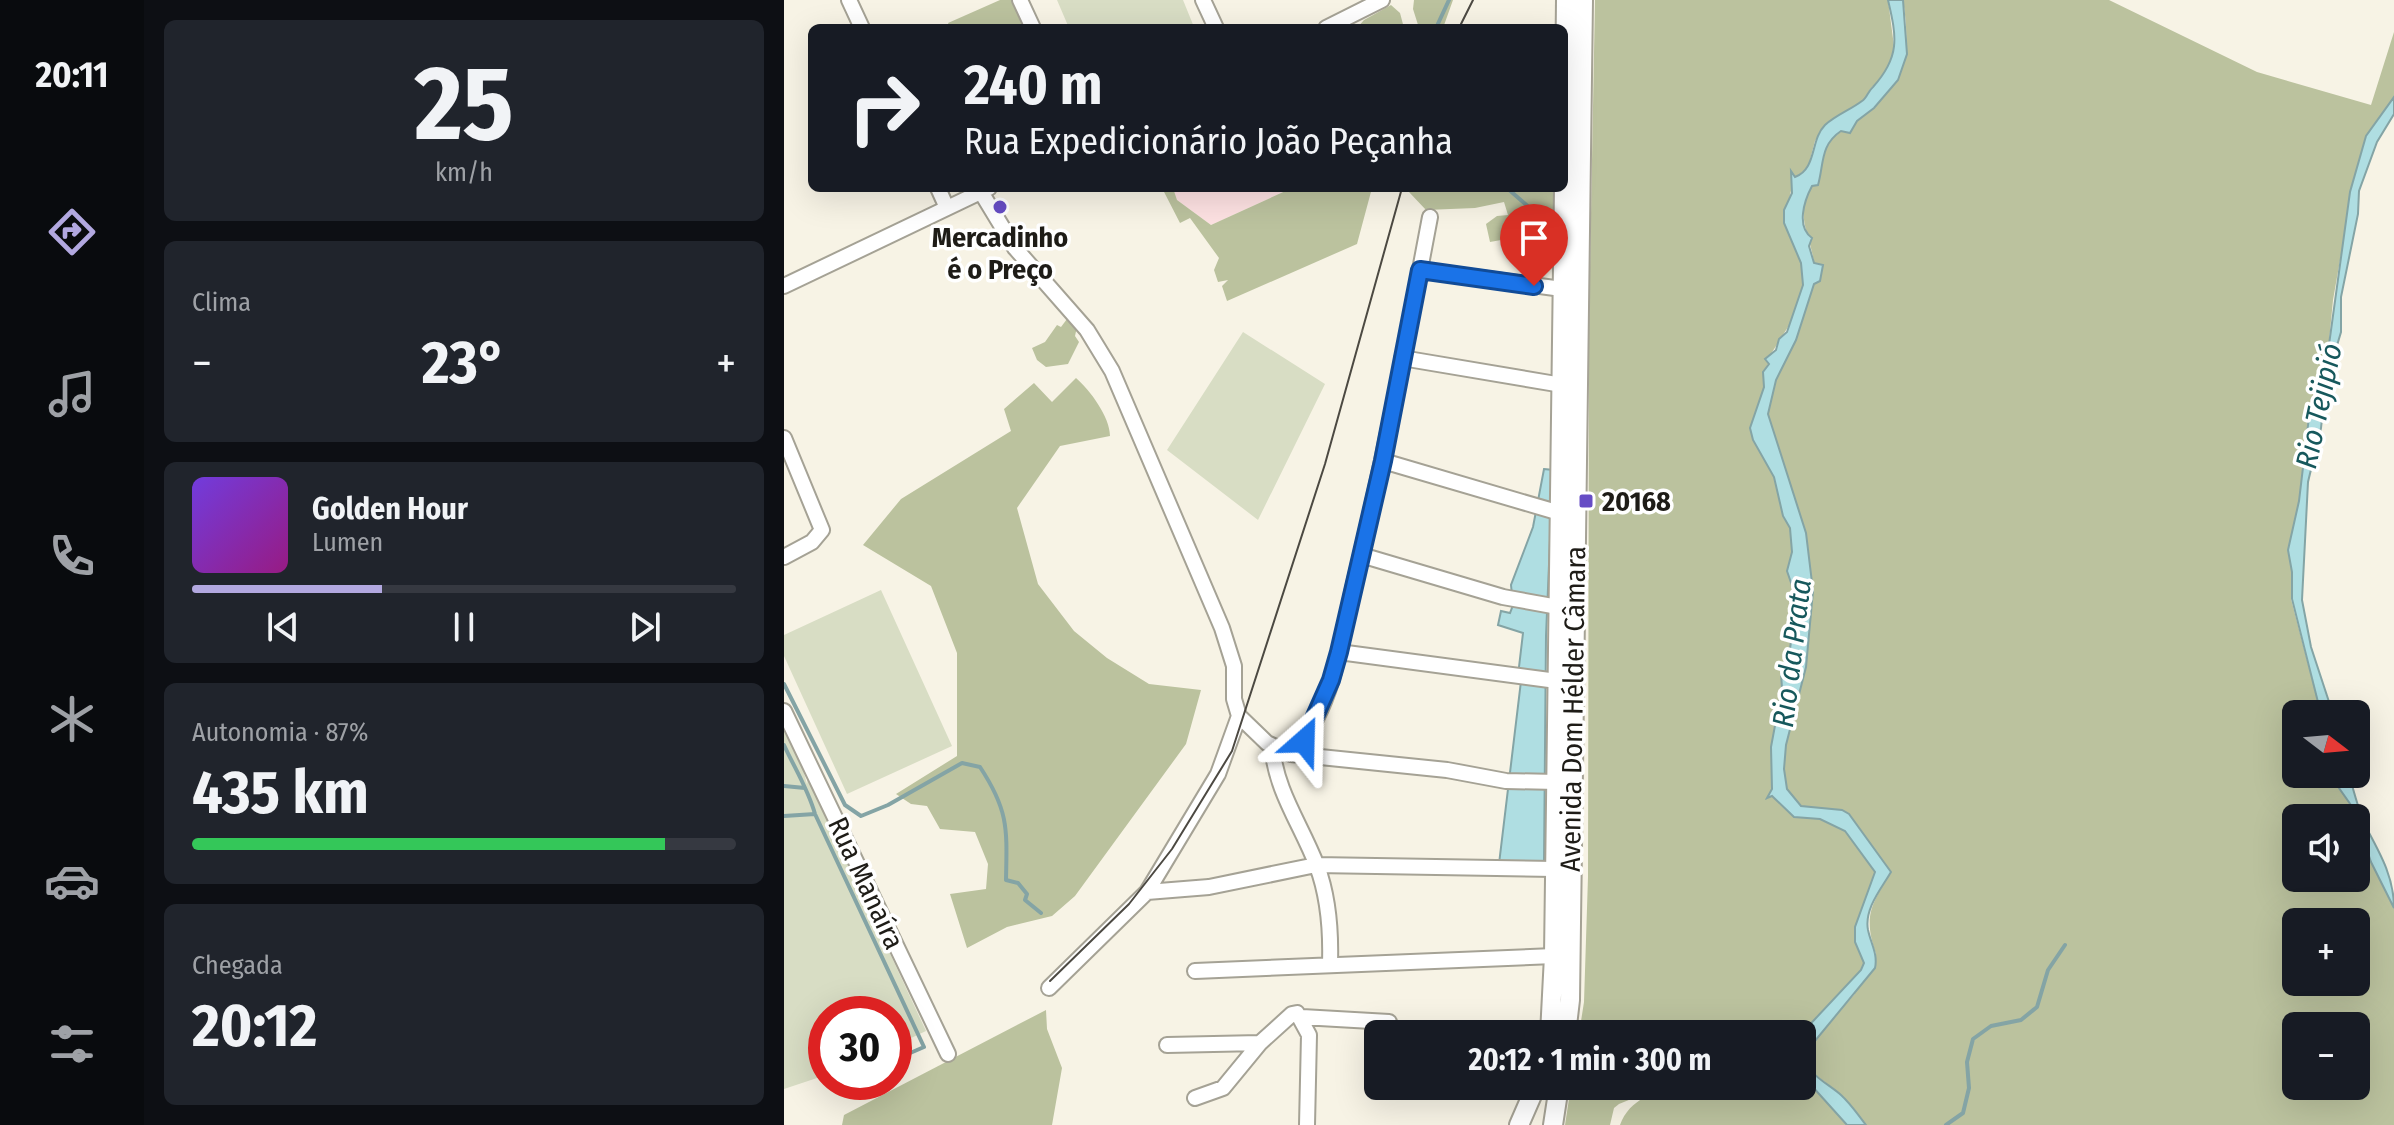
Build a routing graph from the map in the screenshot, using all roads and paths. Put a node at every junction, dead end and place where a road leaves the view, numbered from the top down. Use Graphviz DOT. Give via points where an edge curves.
graph roads {
  1 [pos="849,0"];
  2 [pos="1020,0"];
  3 [pos="1203,0"];
  4 [pos="1382,0"];
  5 [pos="1566,0"];
  6 [pos="1583,0"];
  7 [pos="860,24"];
  8 [pos="1031,24"];
  9 [pos="1214,24"];
  10 [pos="1334,24"];
  11 [pos="1566,24"];
  12 [pos="940,192"];
  13 [pos="981,192"];
  14 [pos="986,192"];
  15 [pos="1564,192"];
  16 [pos="947,208"];
  17 [pos="1430,217"];
  18 [pos="1420,270"];
  19 [pos="784,286"];
  20 [pos="1562,289"];
  21 [pos="1402,358"];
  22 [pos="1562,385"];
  23 [pos="784,438"];
  24 [pos="1383,461"];
  25 [pos="1557,512"];
  26 [pos="1361,555"];
  27 [pos="784,557"];
  28 [pos="1554,606"];
  29 [pos="1339,652"];
  30 [pos="1552,681"];
  31 [pos="784,711"];
  32 [pos="1239,716"];
  33 [pos="1272,746"];
  34 [pos="1291,754"];
  35 [pos="1552,782"];
  36 [pos="1316,865"];
  37 [pos="1554,869"];
  38 [pos="1147,892"];
  39 [pos="1554,956"];
  40 [pos="1330,963"];
  41 [pos="1195,971"];
  42 [pos="1049,988"];
  43 [pos="1302,1017"];
  44 [pos="1551,1020"];
  45 [pos="1568,1020"];
  46 [pos="1364,1021"];
  47 [pos="1260,1043"];
  48 [pos="1167,1045"];
  49 [pos="948,1054"];
  50 [pos="1195,1098"];
  51 [pos="1530,1100"];
  52 [pos="1557,1100"];
  53 [pos="1307,1125"];
  54 [pos="1519,1125"];
  55 [pos="1553,1125"];
  1 -- 7 [label="street"];
  2 -- 8 [label="street"];
  3 -- 9 [label="street"];
  4 -- 10 [label="street"];
  5 -- 11 [label="main road, Avenida Dom Hélder Câmara"];
  6 -- 45 [label="main road, Avenida Dom Hélder Câmara"];
  12 -- 16 [label="street"];
  13 -- 16 [label="street"];
  14 -- 32 [label="street" via="1015,248 1087,330 1112,371 1227,641"];
  15 -- 20 [label="main road, Avenida Dom Hélder Câmara"];
  16 -- 19 [label="street"];
  17 -- 18 [label="street"];
  18 -- 20 [label="street"];
  18 -- 21 [label="street"];
  20 -- 22 [label="main road, Avenida Dom Hélder Câmara"];
  21 -- 22 [label="street"];
  21 -- 24 [label="street"];
  22 -- 25 [label="main road, Avenida Dom Hélder Câmara"];
  23 -- 27 [label="street" via="822,530"];
  24 -- 25 [label="street"];
  24 -- 26 [label="street"];
  25 -- 28 [label="main road, Avenida Dom Hélder Câmara"];
  26 -- 28 [label="street" via="1503,597"];
  26 -- 29 [label="street"];
  28 -- 30 [label="main road, Avenida Dom Hélder Câmara"];
  29 -- 30 [label="street"];
  29 -- 34 [label="street" via="1315,719"];
  30 -- 35 [label="main road, Avenida Dom Hélder Câmara"];
  31 -- 49 [label="street, Rua Manaíra"];
  32 -- 33 [label="street"];
  32 -- 38 [label="street" via="1218,774"];
  33 -- 34 [label="street"];
  33 -- 36 [label="street" via="1282,794"];
  34 -- 35 [label="street"];
  35 -- 37 [label="main road, Avenida Dom Hélder Câmara"];
  36 -- 37 [label="street"];
  36 -- 38 [label="street" via="1209,887"];
  36 -- 40 [label="street" via="1330,922"];
  37 -- 39 [label="main road, Avenida Dom Hélder Câmara"];
  38 -- 42 [label="street"];
  39 -- 40 [label="street"];
  39 -- 44 [label="main road, Avenida Dom Hélder Câmara"];
  40 -- 41 [label="street"];
  43 -- 46 [label="street"];
  43 -- 47 [label="street" via="1292,1014"];
  43 -- 53 [label="street" via="1309,1035"];
  47 -- 48 [label="street"];
  47 -- 50 [label="street" via="1223,1088"];
  51 -- 54 [label="main road"];
  52 -- 55 [label="main road"];
}
